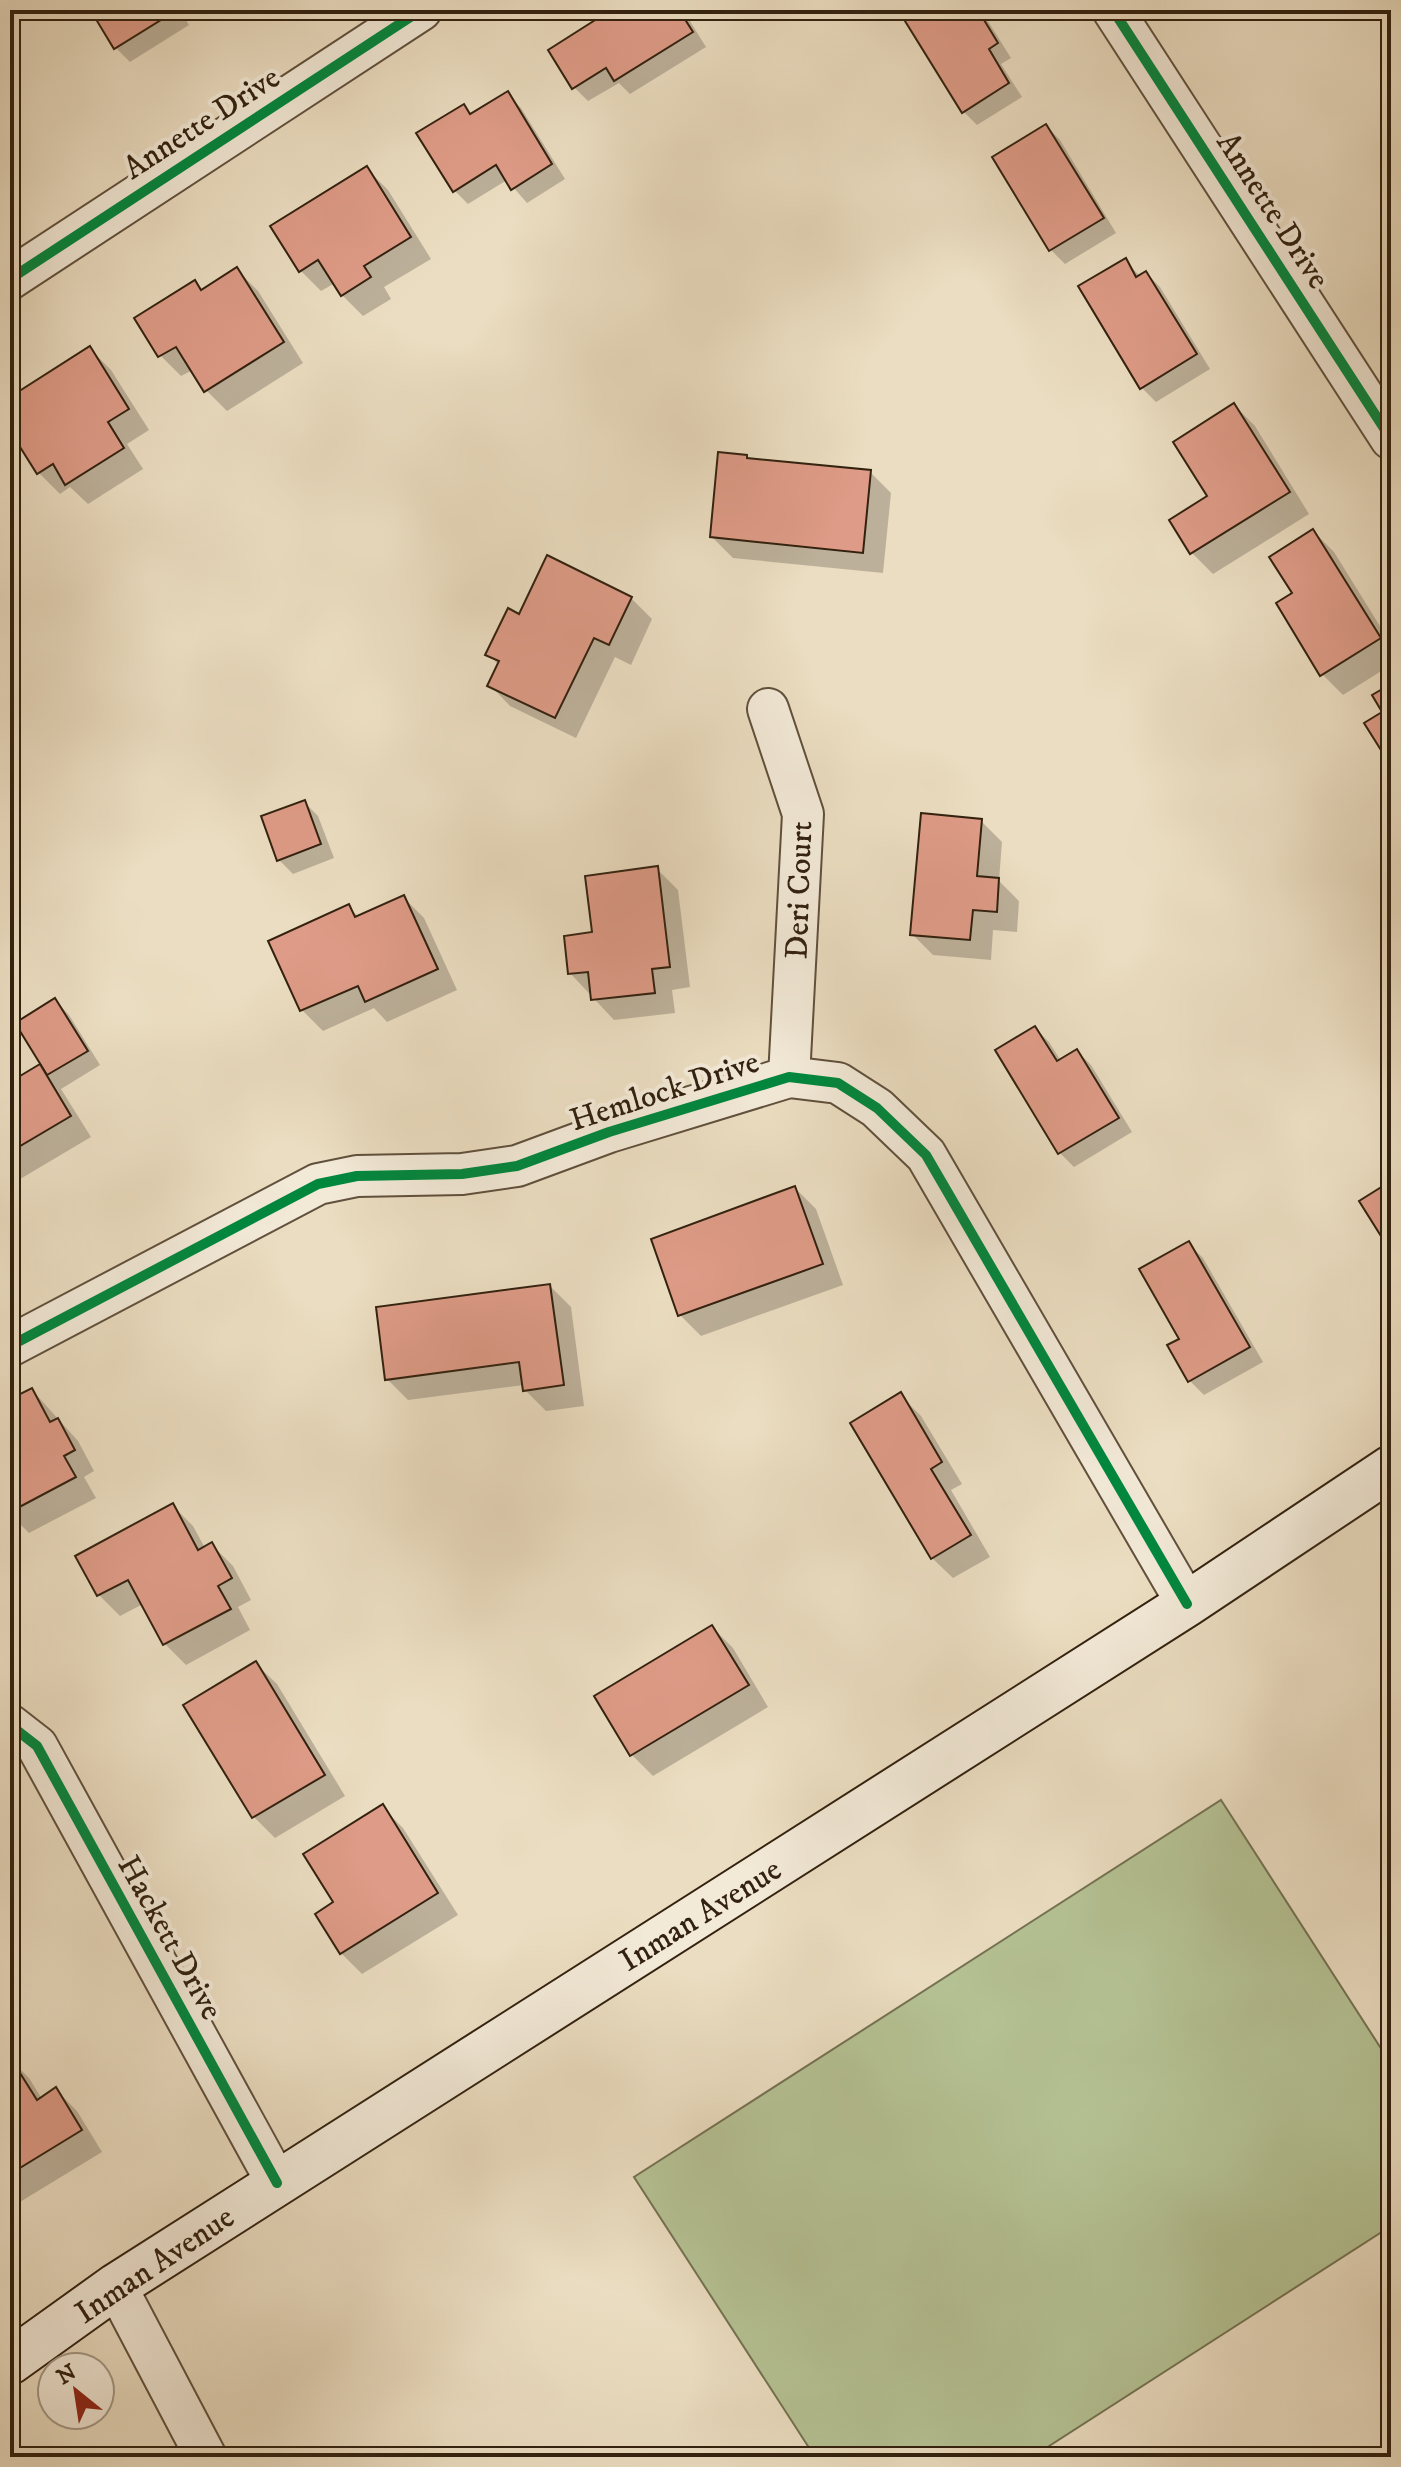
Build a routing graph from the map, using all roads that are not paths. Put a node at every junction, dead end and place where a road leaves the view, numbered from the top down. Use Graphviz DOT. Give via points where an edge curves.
graph roads {
  1 [pos="421,10"];
  2 [pos="1113,10"];
  3 [pos="10,279"];
  4 [pos="1391,439"];
  5 [pos="768,709"];
  6 [pos="789,1077"];
  7 [pos="10,1346"];
  8 [pos="1391,1468"];
  9 [pos="1187,1604"];
  10 [pos="10,1725"];
  11 [pos="277,2183"];
  12 [pos="116,2286"];
  13 [pos="10,2362"];
  14 [pos="206,2457"];
  1 -- 3 [label="street, Annette Drive"];
  2 -- 4 [label="street, Annette Drive"];
  5 -- 6 [label="street, Deri Court" via="803,814"];
  6 -- 7 [label="street, Hemlock Drive" via="517,1166 462,1174 357,1176 318,1184"];
  6 -- 9 [label="street, Hemlock Drive" via="838,1083 877,1108 926,1155"];
  8 -- 9 [label="main road, Inman Avenue"];
  9 -- 11 [label="main road, Inman Avenue"];
  10 -- 11 [label="street, Hackett Drive" via="37,1746"];
  11 -- 12 [label="main road, Inman Avenue"];
  12 -- 13 [label="main road, Inman Avenue"];
  12 -- 14 [label="street"];
}
